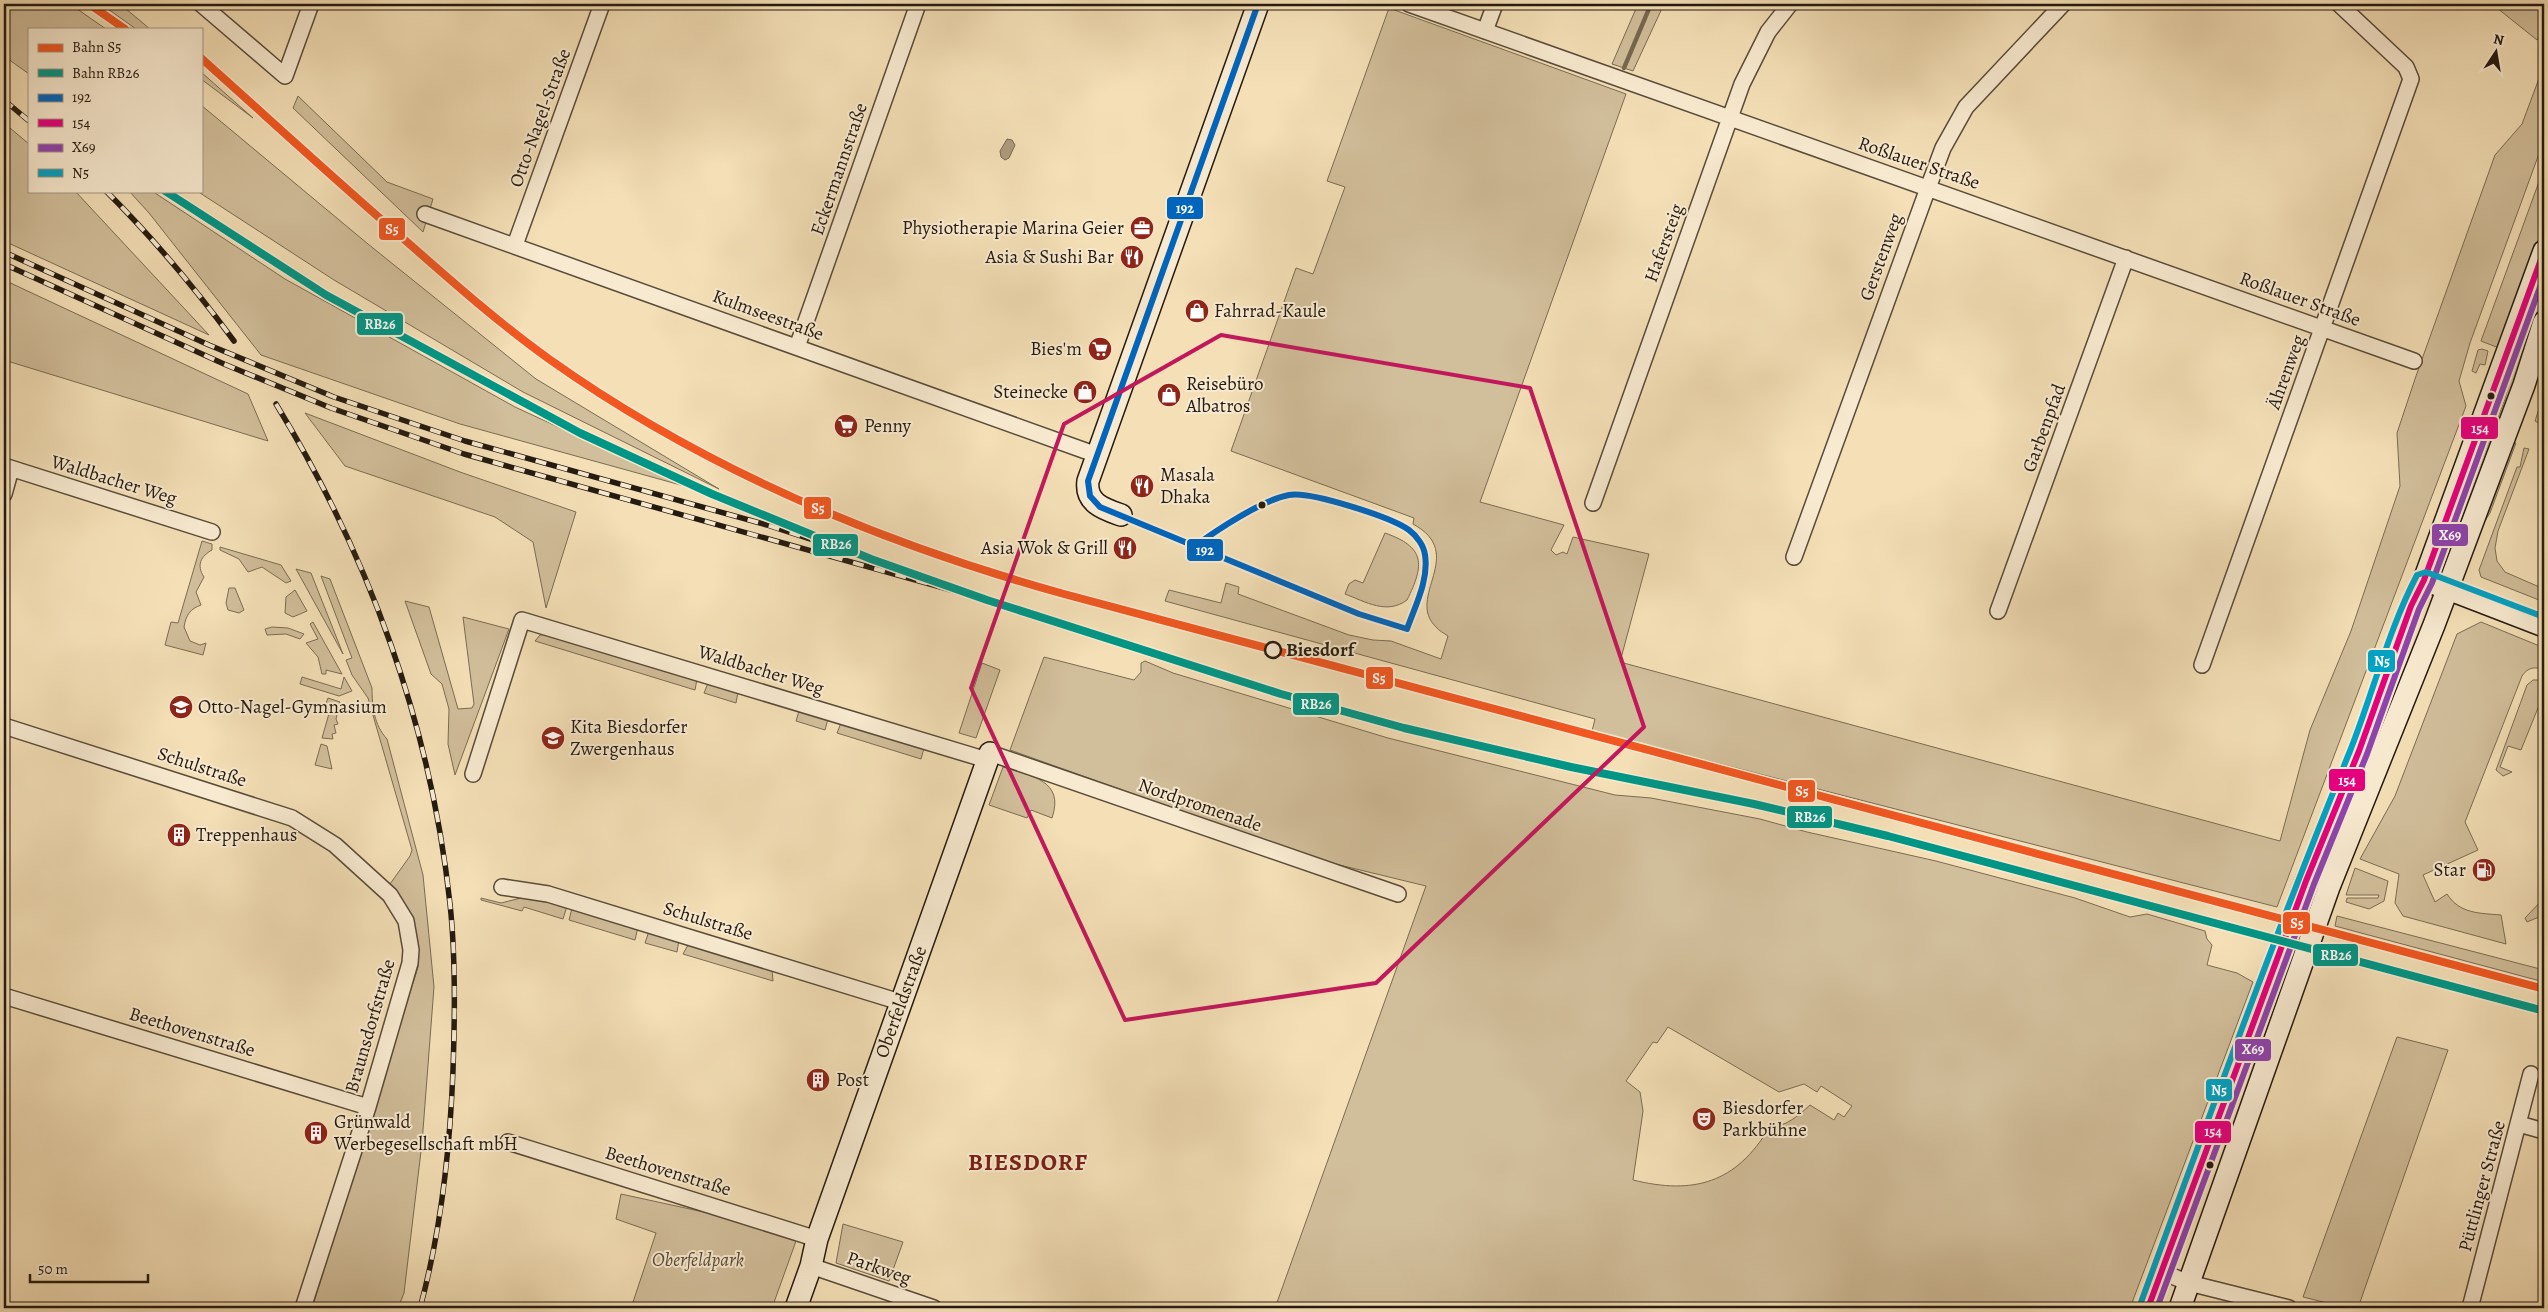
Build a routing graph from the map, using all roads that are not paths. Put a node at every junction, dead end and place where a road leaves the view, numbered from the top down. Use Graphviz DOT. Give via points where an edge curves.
graph roads {
  1 [pos="201,4"];
  2 [pos="311,4"];
  3 [pos="602,4"];
  4 [pos="918,4"];
  5 [pos="1258,4"];
  6 [pos="1409,4"];
  7 [pos="1495,4"];
  8 [pos="1790,4"];
  9 [pos="2063,4"];
  10 [pos="2339,4"];
  11 [pos="1485,31"];
  12 [pos="1731,117"];
  13 [pos="1928,188"];
  14 [pos="425,214"];
  15 [pos="515,245"];
  16 [pos="2544,251"];
  17 [pos="2126,258"];
  18 [pos="2544,322"];
  19 [pos="2323,327"];
  20 [pos="797,347"];
  21 [pos="2414,361"];
  22 [pos="1097,455"];
  23 [pos="7,467"];
  24 [pos="4,494"];
  25 [pos="1593,504"];
  26 [pos="1121,516"];
  27 [pos="212,532"];
  28 [pos="1794,557"];
  29 [pos="2424,580"];
  30 [pos="2447,589"];
  31 [pos="1998,611"];
  32 [pos="2544,626"];
  33 [pos="2202,665"];
  34 [pos="4,726"];
  35 [pos="988,756"];
  36 [pos="472,774"];
  37 [pos="372,877"];
  38 [pos="502,887"];
  39 [pos="1398,894"];
  40 [pos="4,996"];
  41 [pos="900,1002"];
  42 [pos="2531,1074"];
  43 [pos="368,1107"];
  44 [pos="2519,1124"];
  45 [pos="2544,1131"];
  46 [pos="508,1142"];
  47 [pos="817,1239"];
  48 [pos="811,1266"];
  49 [pos="2162,1272"];
  50 [pos="2189,1283"];
  51 [pos="303,1308"];
  52 [pos="796,1308"];
  53 [pos="934,1308"];
  54 [pos="2148,1308"];
  55 [pos="2180,1308"];
  56 [pos="2289,1308"];
  57 [pos="2470,1308"];
  1 -- 2 [label="street" via="285,76"];
  3 -- 15 [label="street, Otto-Nagel-Straße"];
  4 -- 20 [label="street, Eckermannstraße"];
  5 -- 22 [label="main road"];
  6 -- 11 [label="street, Roßlauer Straße"];
  7 -- 11 [label="street"];
  8 -- 12 [label="street, Hafersteig" via="1768,32 1750,65"];
  9 -- 13 [label="street, Gerstenweg" via="1966,107 1943,148"];
  10 -- 19 [label="street, Ährenweg" via="2406,67 2411,78"];
  11 -- 12 [label="street, Roßlauer Straße"];
  12 -- 13 [label="street, Roßlauer Straße"];
  12 -- 25 [label="street, Hafersteig"];
  13 -- 17 [label="street, Roßlauer Straße"];
  13 -- 28 [label="street, Gerstenweg"];
  14 -- 15 [label="street, Kulmseestraße"];
  15 -- 20 [label="street, Kulmseestraße"];
  16 -- 29 [label="main road"];
  17 -- 19 [label="street, Roßlauer Straße"];
  17 -- 31 [label="street, Garbenpfad"];
  18 -- 30 [label="main road" via="2524,385"];
  19 -- 21 [label="street, Roßlauer Straße"];
  19 -- 33 [label="street, Ährenweg"];
  20 -- 22 [label="street, Kulmseestraße"];
  22 -- 26 [label="main road" via="1087,489 1093,502"];
  23 -- 24 [label="street"];
  23 -- 27 [label="street, Waldbacher Weg"];
  29 -- 30 [label="main road"];
  29 -- 49 [label="main road" via="2411,606 2359,751 2274,965"];
  30 -- 32 [label="main road"];
  30 -- 50 [label="main road" via="2329,887"];
  34 -- 37 [label="street, Schulstraße" via="292,818 335,845"];
  35 -- 36 [label="street, Waldbacher Weg" via="522,620"];
  35 -- 39 [label="street, Nordpromenade"];
  35 -- 41 [label="main road, Oberfeldstraße"];
  37 -- 43 [label="street, Braunsdorfstraße" via="401,912 411,950"];
  38 -- 41 [label="street, Schulstraße" via="548,894"];
  40 -- 43 [label="street, Beethovenstraße"];
  41 -- 47 [label="main road, Oberfeldstraße"];
  42 -- 44 [label="street, Püttlinger Straße"];
  43 -- 51 [label="street, Braunsdorfstraße"];
  44 -- 45 [label="street"];
  44 -- 57 [label="street, Püttlinger Straße"];
  46 -- 47 [label="street, Beethovenstraße"];
  47 -- 48 [label="main road, Oberfeldstraße"];
  48 -- 52 [label="main road, Oberfeldstraße"];
  48 -- 53 [label="street, Parkweg"];
  49 -- 50 [label="street"];
  49 -- 54 [label="main road"];
  50 -- 55 [label="main road"];
  50 -- 56 [label="street"];
}
